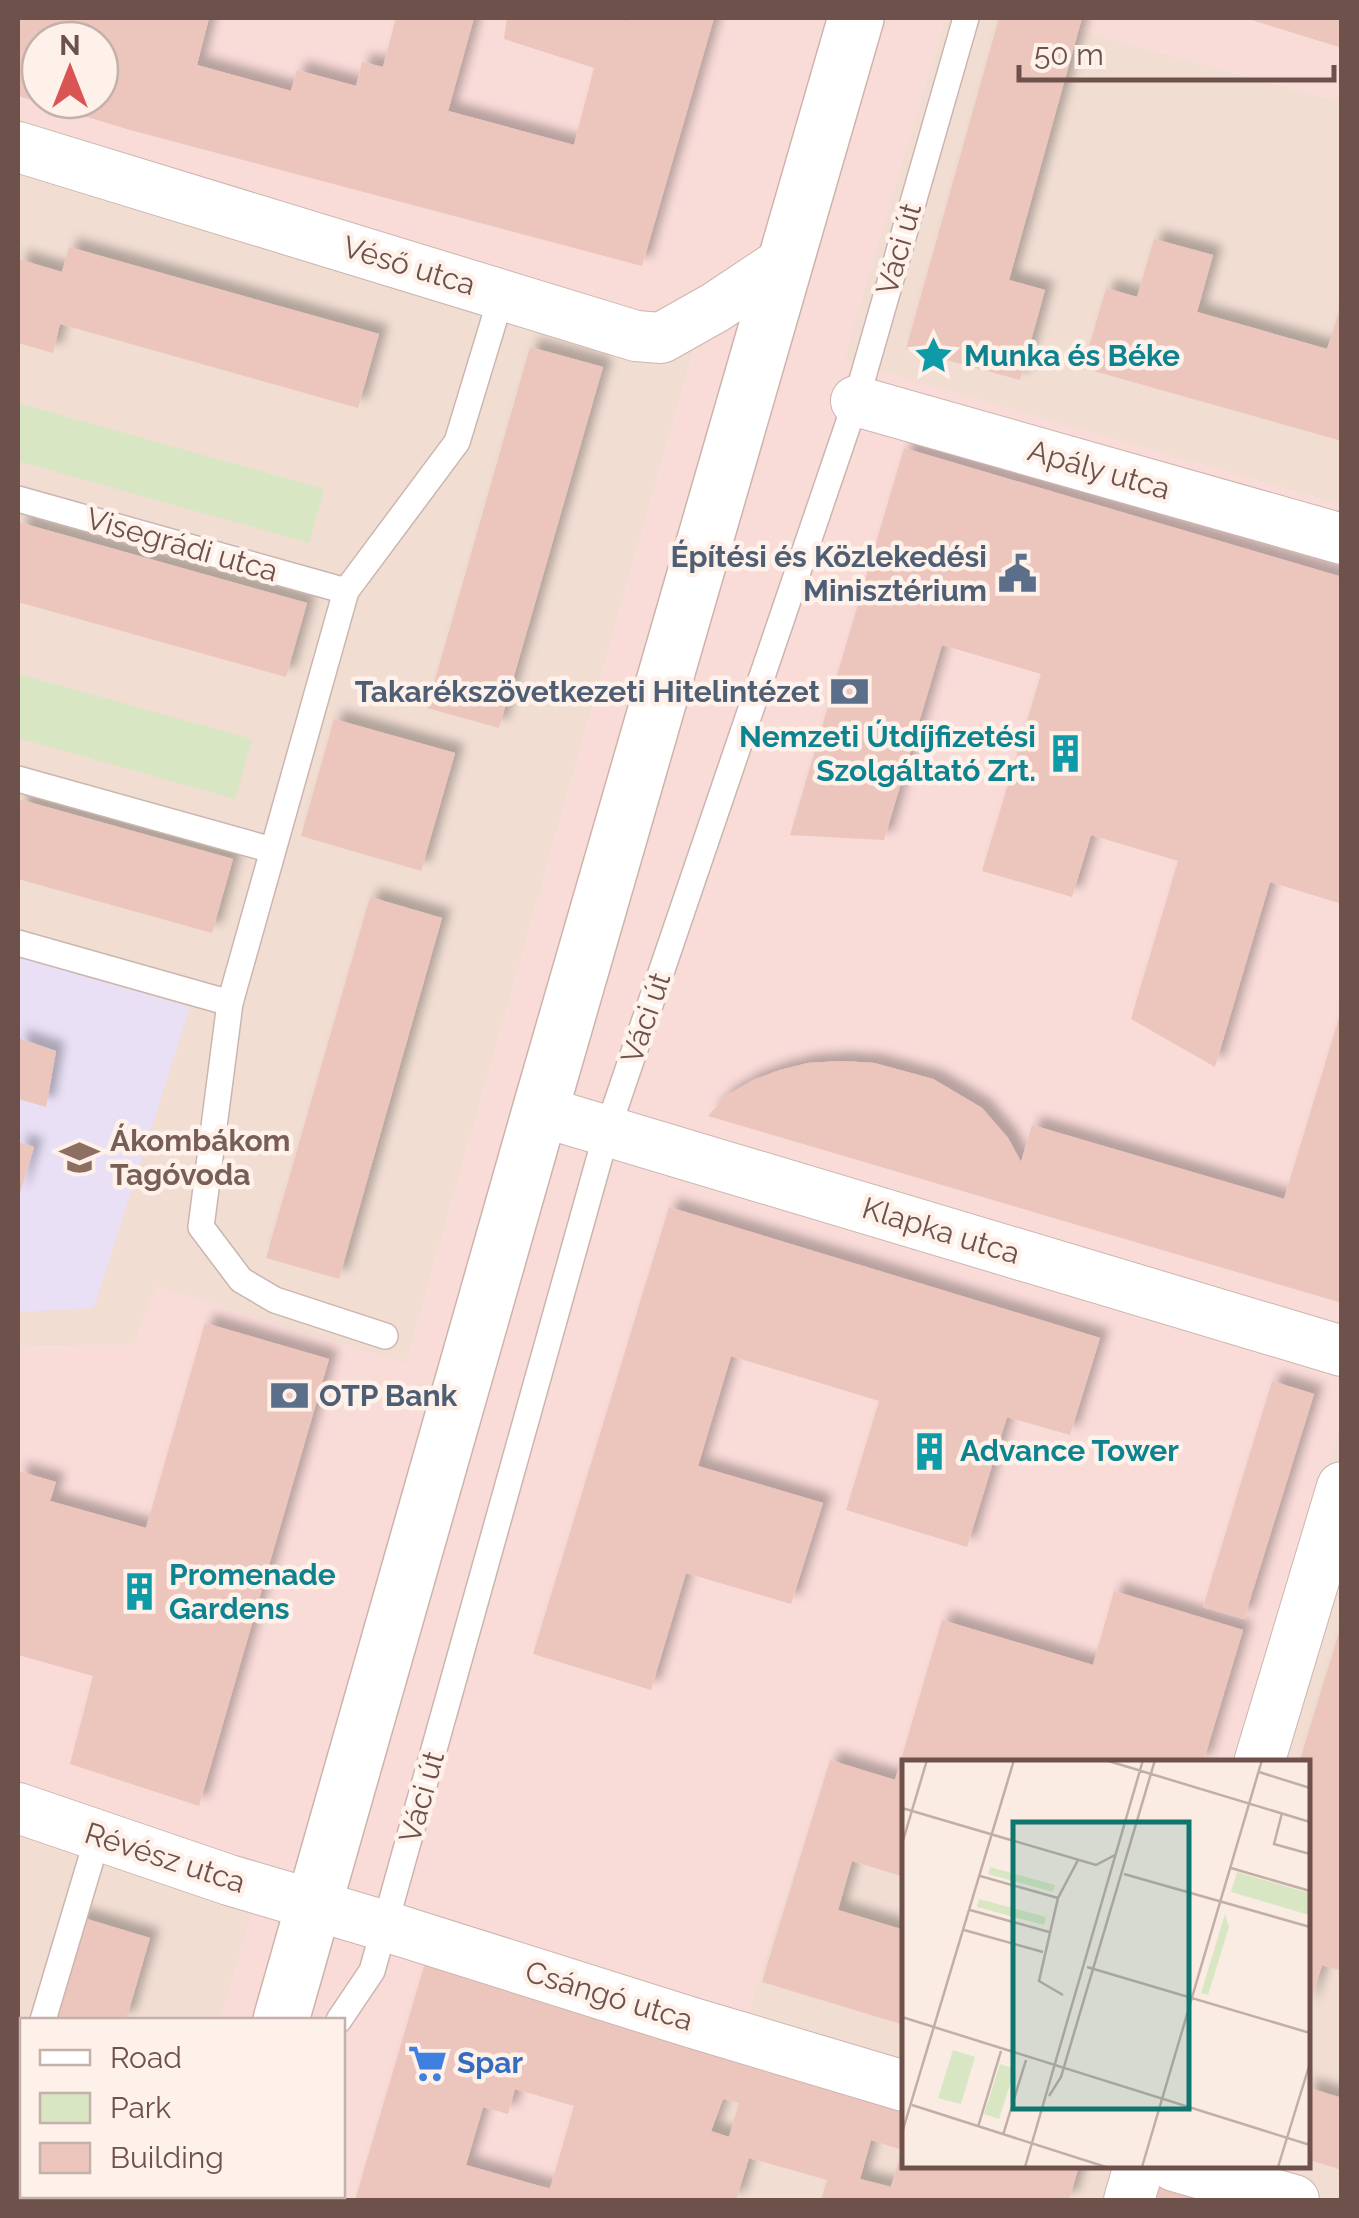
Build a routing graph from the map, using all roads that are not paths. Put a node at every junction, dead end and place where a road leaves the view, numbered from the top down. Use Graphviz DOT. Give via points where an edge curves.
graph roads {
  1 [pos="856,18"];
  2 [pos="966,18"];
  3 [pos="18,146"];
  4 [pos="785,261"];
  5 [pos="502,294"];
  6 [pos="856,400"];
  7 [pos="18,499"];
  8 [pos="1342,539"];
  9 [pos="346,591"];
  10 [pos="18,779"];
  11 [pos="272,850"];
  12 [pos="18,943"];
  13 [pos="230,1002"];
  14 [pos="540,1112"];
  15 [pos="607,1131"];
  16 [pos="385,1336"];
  17 [pos="1342,1351"];
  18 [pos="1342,1487"];
  19 [pos="1260,1760"];
  20 [pos="18,1808"];
  21 [pos="98,1836"];
  22 [pos="314,1904"];
  23 [pos="386,1926"];
  24 [pos="44,2018"];
  25 [pos="282,2018"];
  26 [pos="339,2018"];
  27 [pos="902,2085"];
  28 [pos="1138,2168"];
  29 [pos="1181,2168"];
  30 [pos="1128,2200"];
  31 [pos="1294,2200"];
  1 -- 4 [label="main road"];
  2 -- 6 [label="lane, Váci út"];
  3 -- 5 [label="street, Véső utca"];
  4 -- 5 [label="street, Véső utca" via="661,338"];
  4 -- 14 [label="main road"];
  5 -- 9 [label="lane" via="458,442"];
  6 -- 8 [label="street, Apály utca"];
  6 -- 15 [label="lane, Váci út"];
  7 -- 9 [label="lane, Visegrádi utca"];
  9 -- 11 [label="lane"];
  10 -- 11 [label="lane"];
  11 -- 13 [label="lane"];
  12 -- 13 [label="lane"];
  13 -- 16 [label="lane" via="200,1228 241,1280 275,1300"];
  14 -- 15 [label="street, Klapka utca"];
  14 -- 22 [label="main road"];
  15 -- 17 [label="street, Klapka utca"];
  15 -- 23 [label="lane, Váci út"];
  18 -- 19 [label="street"];
  20 -- 21 [label="street, Révész utca"];
  21 -- 22 [label="street, Révész utca"];
  21 -- 24 [label="lane"];
  22 -- 23 [label="street, Csángó utca"];
  22 -- 25 [label="main road"];
  23 -- 26 [label="lane, Váci út" via="372,1971"];
  23 -- 27 [label="street, Csángó utca"];
  28 -- 30 [label="street"];
  29 -- 31 [label="street"];
}
